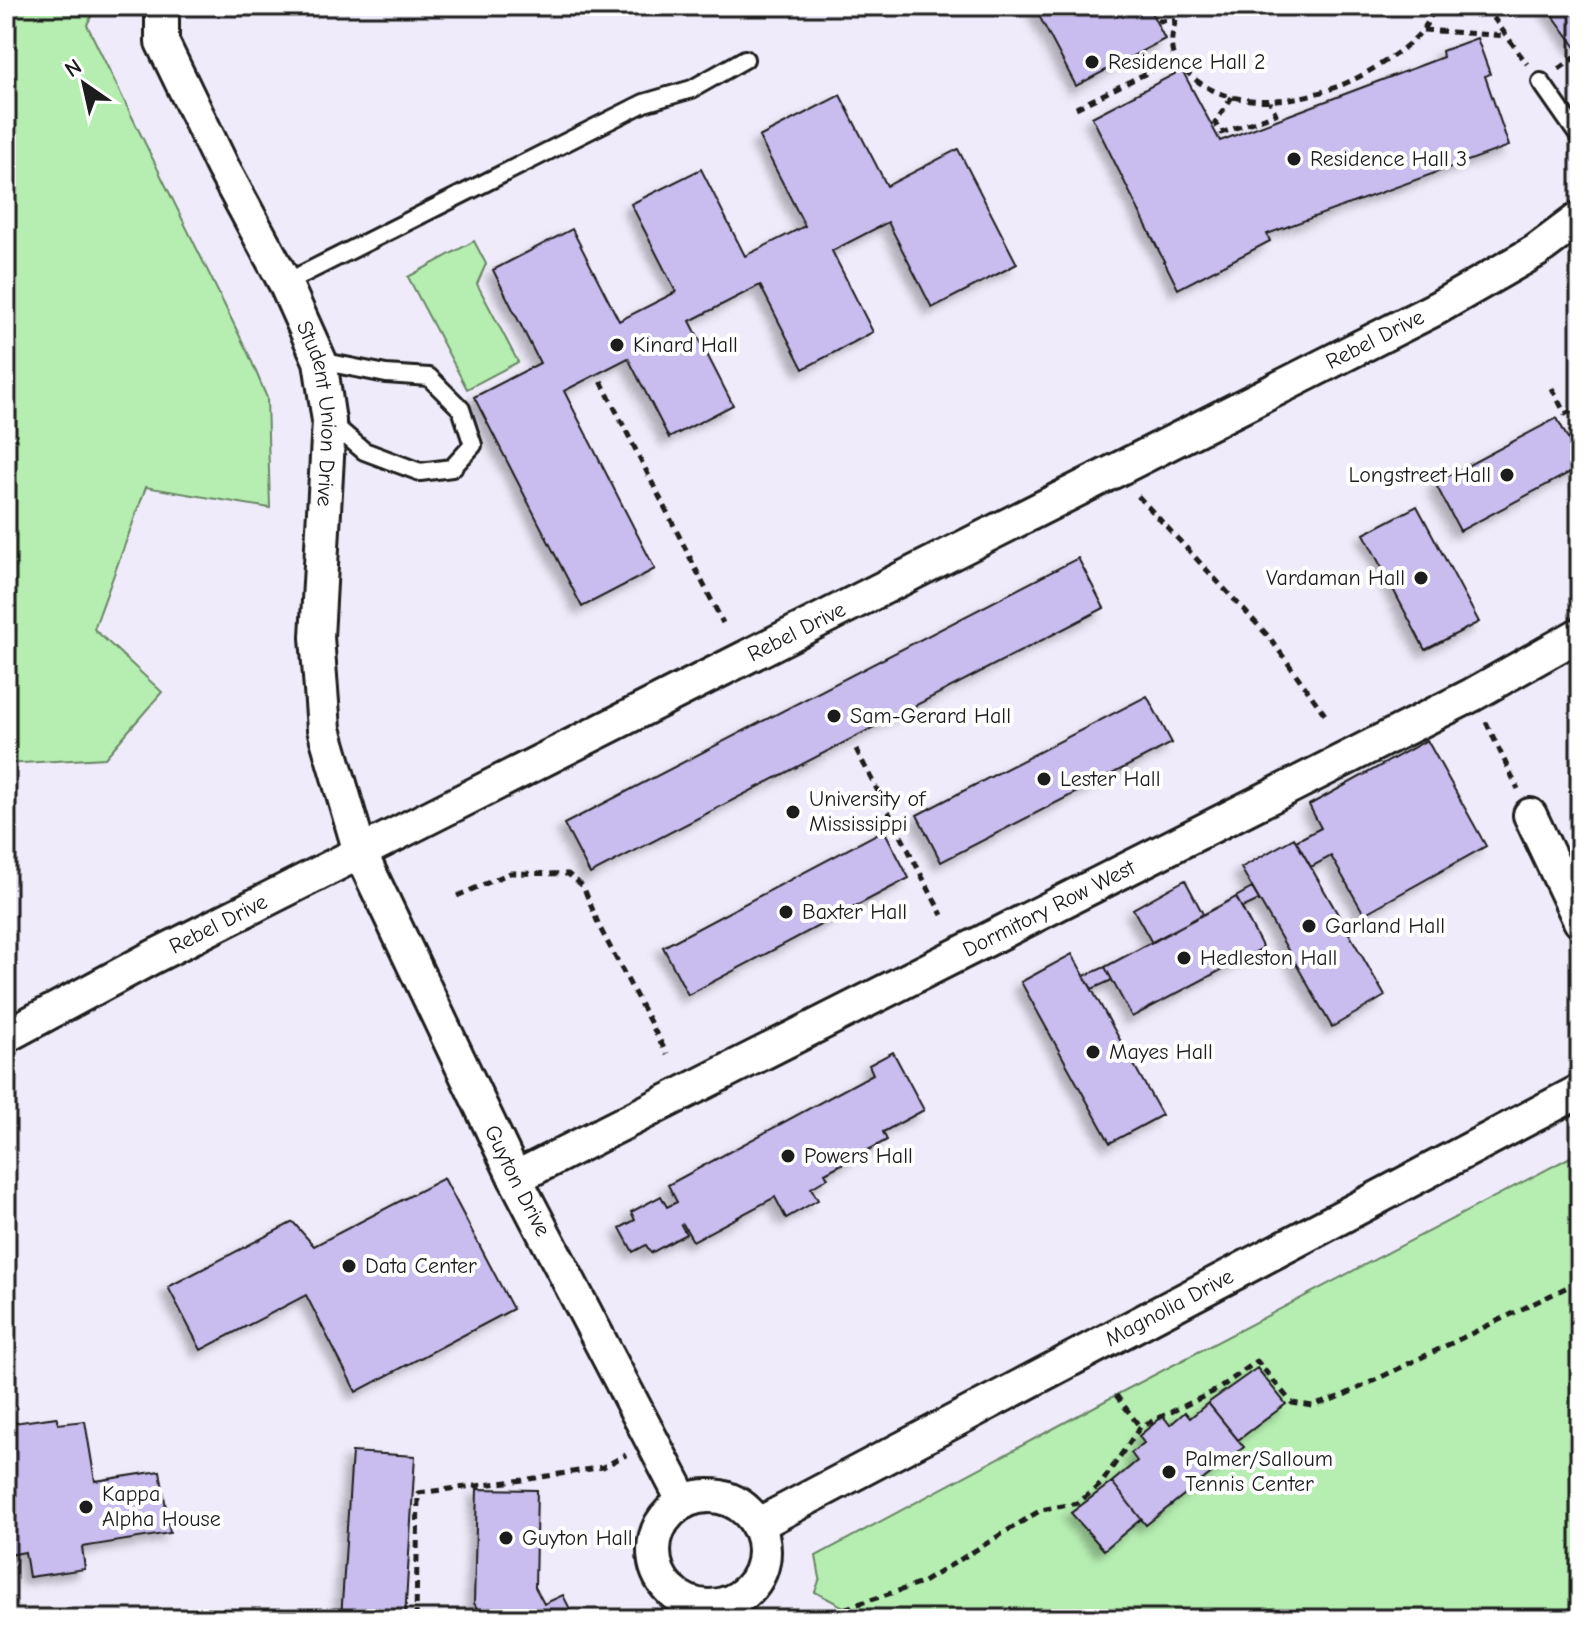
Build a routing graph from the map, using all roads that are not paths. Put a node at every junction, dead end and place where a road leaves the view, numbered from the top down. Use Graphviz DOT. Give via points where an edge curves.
graph roads {
  1 [pos="162,6"];
  2 [pos="745,59"];
  3 [pos="1541,82"];
  4 [pos="1580,138"];
  5 [pos="1580,218"];
  6 [pos="285,283"];
  7 [pos="320,361"];
  8 [pos="329,421"];
  9 [pos="1580,634"];
  10 [pos="1530,815"];
  11 [pos="360,852"];
  12 [pos="1580,921"];
  13 [pos="6,1036"];
  14 [pos="1580,1091"];
  15 [pos="515,1178"];
  16 [pos="684,1502"];
  17 [pos="757,1525"];
  1 -- 6 [label="street, Student Union Drive" via="162,42"];
  2 -- 6 [label="lane" via="692,89 644,103"];
  3 -- 4 [label="lane"];
  5 -- 11 [label="street, Rebel Drive" via="1536,251 1437,308"];
  6 -- 7 [label="street, Student Union Drive"];
  7 -- 8 [label="street, Student Union Drive"];
  7 -- 8 [label="lane" via="429,377 461,409 473,445 452,468 420,472 364,451"];
  8 -- 11 [label="street, Student Union Drive" via="317,637 324,729"];
  9 -- 15 [label="street, Dormitory Row West" via="1472,695"];
  10 -- 12 [label="street"];
  11 -- 13 [label="street, Rebel Drive"];
  11 -- 15 [label="street, Guyton Drive"];
  14 -- 17 [label="street, Magnolia Drive"];
  15 -- 16 [label="street, Guyton Drive"];
  16 -- 17 [label="street" via="718,1497 734,1502"];
  16 -- 17 [label="street" via="659,1527 654,1553 661,1578 688,1603 724,1604 754,1583 764,1555"];
}
